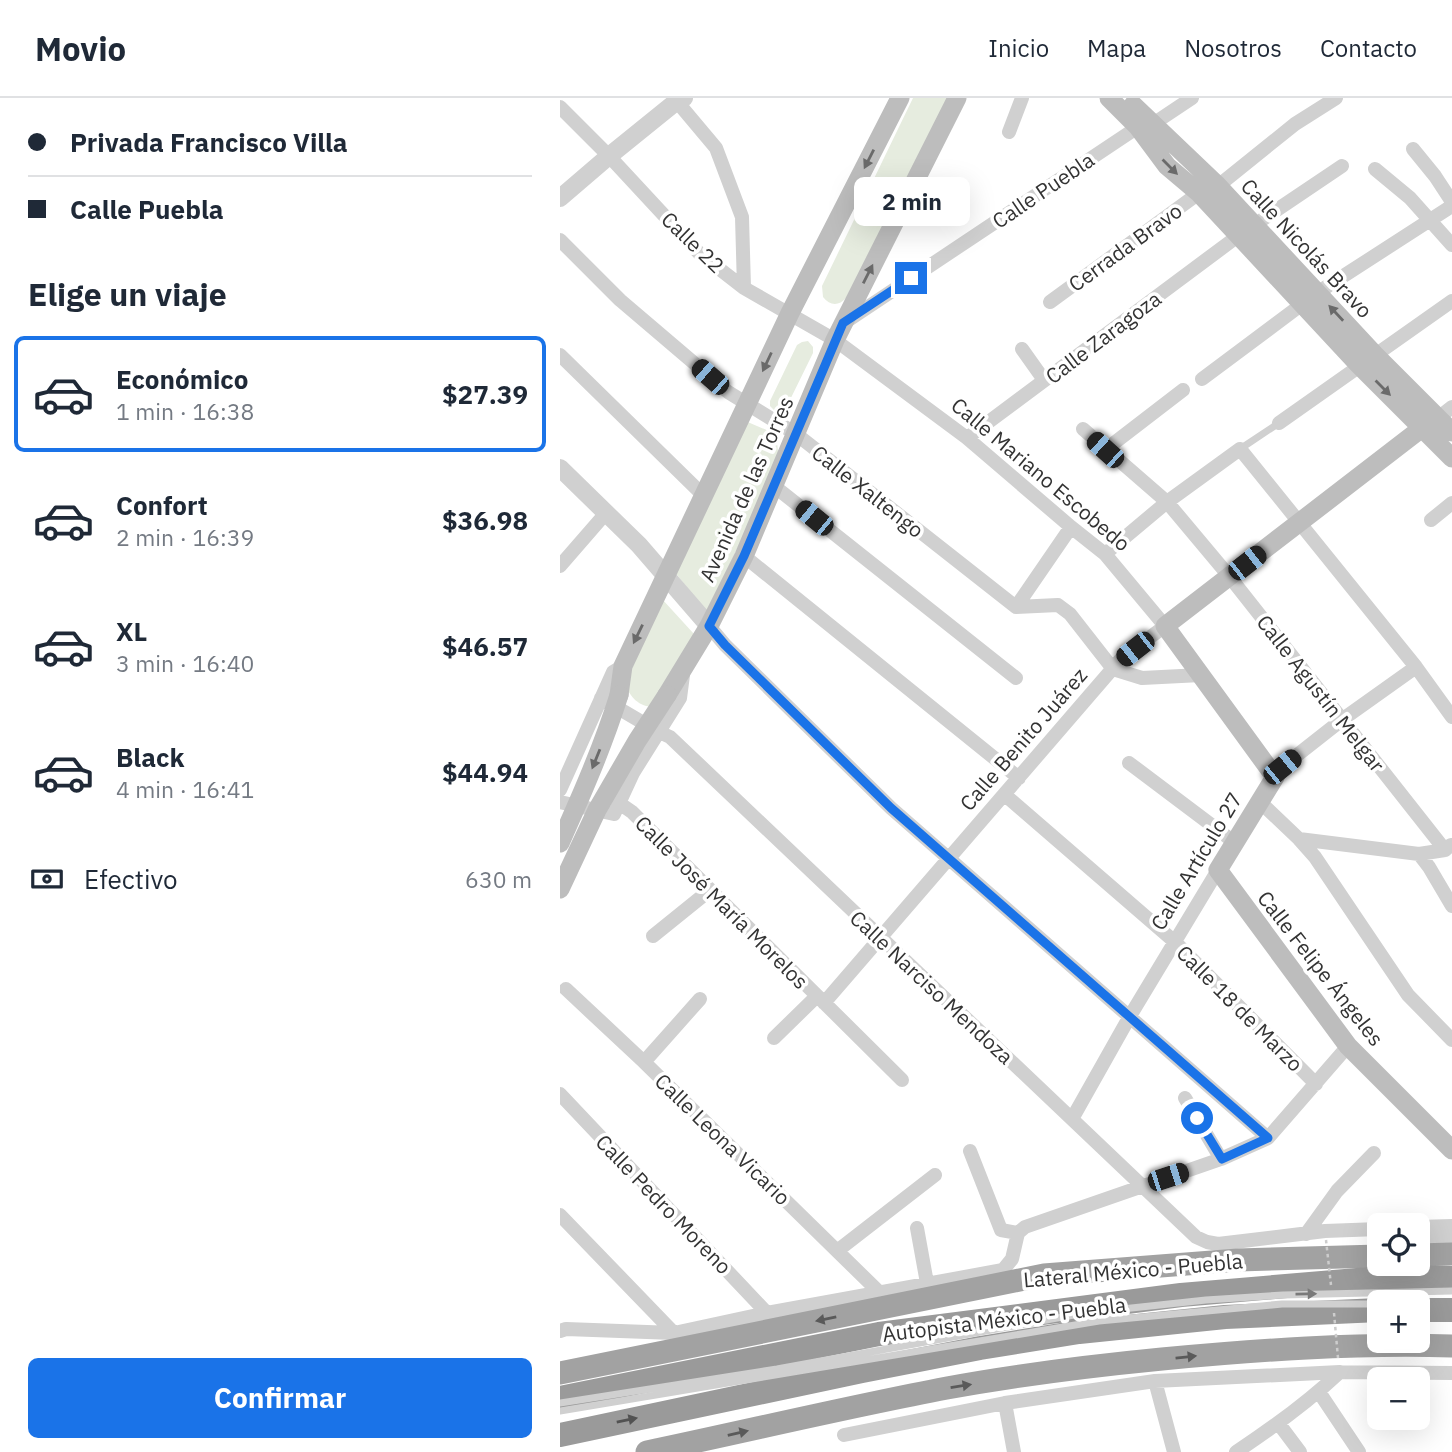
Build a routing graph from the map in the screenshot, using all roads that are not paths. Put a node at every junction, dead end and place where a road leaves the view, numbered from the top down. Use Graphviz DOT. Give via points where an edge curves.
graph roads {
  1 [pos="900,98"];
  2 [pos="957,98"];
  3 [pos="1022,98"];
  4 [pos="1102,98"];
  5 [pos="1109,98"];
  6 [pos="1192,98"];
  7 [pos="1336,98"];
  8 [pos="678,99"];
  9 [pos="560,107"];
  10 [pos="1133,110"];
  11 [pos="1009,132"];
  12 [pos="1413,149"];
  13 [pos="609,156"];
  14 [pos="1342,166"];
  15 [pos="1375,169"];
  16 [pos="1218,186"];
  17 [pos="1199,193"];
  18 [pos="560,198"];
  19 [pos="1452,204"];
  20 [pos="1430,219"];
  21 [pos="1246,231"];
  22 [pos="560,240"];
  23 [pos="1452,245"];
  24 [pos="744,288"];
  25 [pos="1309,298"];
  26 [pos="1452,301"];
  27 [pos="1050,302"];
  28 [pos="790,313"];
  29 [pos="839,331"];
  30 [pos="1021,349"];
  31 [pos="560,355"];
  32 [pos="1367,360"];
  33 [pos="1202,379"];
  34 [pos="1045,380"];
  35 [pos="1183,390"];
  36 [pos="747,404"];
  37 [pos="1441,421"];
  38 [pos="1279,423"];
  39 [pos="1083,429"];
  40 [pos="796,434"];
  41 [pos="967,438"];
  42 [pos="1240,449"];
  43 [pos="1105,450"];
  44 [pos="1452,458"];
  45 [pos="560,468"];
  46 [pos="774,486"];
  47 [pos="704,496"];
  48 [pos="1167,502"];
  49 [pos="1452,503"];
  50 [pos="606,513"];
  51 [pos="1430,520"];
  52 [pos="1299,522"];
  53 [pos="1071,527"];
  54 [pos="1105,554"];
  55 [pos="744,556"];
  56 [pos="560,566"];
  57 [pos="666,576"];
  58 [pos="1229,576"];
  59 [pos="1016,607"];
  60 [pos="709,626"];
  61 [pos="1165,626"];
  62 [pos="1416,667"];
  63 [pos="684,668"];
  64 [pos="1113,669"];
  65 [pos="1200,675"];
  66 [pos="1016,678"];
  67 [pos="610,696"];
  68 [pos="1452,717"];
  69 [pos="1343,719"];
  70 [pos="657,732"];
  71 [pos="1129,764"];
  72 [pos="1275,777"];
  73 [pos="1019,778"];
  74 [pos="560,790"];
  75 [pos="1004,795"];
  76 [pos="560,802"];
  77 [pos="1259,802"];
  78 [pos="619,803"];
  79 [pos="1299,839"];
  80 [pos="1234,842"];
  81 [pos="560,843"];
  82 [pos="1449,847"];
  83 [pos="1419,854"];
  84 [pos="950,859"];
  85 [pos="1217,870"];
  86 [pos="560,889"];
  87 [pos="710,890"];
  88 [pos="1452,906"];
  89 [pos="653,936"];
  90 [pos="880,939"];
  91 [pos="1175,942"];
  92 [pos="566,989"];
  93 [pos="700,999"];
  94 [pos="820,1000"];
  95 [pos="1130,1016"];
  96 [pos="774,1038"];
  97 [pos="1452,1040"];
  98 [pos="1348,1046"];
  99 [pos="644,1062"];
  100 [pos="902,1080"];
  101 [pos="1316,1084"];
  102 [pos="560,1094"];
  103 [pos="1185,1098"];
  104 [pos="1072,1119"];
  105 [pos="1268,1138"];
  106 [pos="1452,1150"];
  107 [pos="970,1151"];
  108 [pos="1374,1153"];
  109 [pos="1222,1159"];
  110 [pos="935,1175"];
  111 [pos="1142,1186"];
  112 [pos="560,1215"];
  113 [pos="1452,1226"];
  114 [pos="917,1228"];
  115 [pos="1430,1229"];
  116 [pos="1367,1231"];
  117 [pos="1018,1233"];
  118 [pos="1306,1234"];
  119 [pos="1430,1234"];
  120 [pos="1452,1240"];
  121 [pos="837,1251"];
  122 [pos="1206,1252"];
  123 [pos="1452,1254"];
  124 [pos="1430,1255"];
  125 [pos="1367,1256"];
  126 [pos="1452,1278"];
  127 [pos="927,1283"];
  128 [pos="878,1291"];
  129 [pos="1452,1291"];
  130 [pos="1452,1303"];
  131 [pos="1367,1304"];
  132 [pos="1430,1304"];
  133 [pos="1430,1310"];
  134 [pos="1452,1310"];
  135 [pos="1367,1311"];
  136 [pos="768,1313"];
  137 [pos="560,1331"];
  138 [pos="674,1333"];
  139 [pos="1452,1346"];
  140 [pos="1340,1372"];
  141 [pos="560,1373"];
  142 [pos="1452,1373"];
  143 [pos="1155,1381"];
  144 [pos="1319,1392"];
  145 [pos="560,1401"];
  146 [pos="1005,1403"];
  147 [pos="560,1411"];
  148 [pos="1279,1424"];
  149 [pos="844,1434"];
  150 [pos="560,1435"];
  151 [pos="648,1452"];
  152 [pos="1014,1452"];
  153 [pos="1174,1452"];
  154 [pos="1236,1452"];
  155 [pos="1300,1452"];
  156 [pos="1359,1452"];
  1 -- 28 [label="main road, Avenida de las Torres, one-way"];
  29 -- 2 [label="main road, Avenida de las Torres, one-way"];
  3 -- 11 [label="street"];
  4 -- 10 [label="street"];
  5 -- 10 [label="main road, Calle Nicolás Bravo"];
  6 -- 10 [label="street, Calle Puebla"];
  7 -- 16 [label="street" via="1295,124"];
  8 -- 13 [label="street"];
  8 -- 24 [label="street" via="716,148 742,217"];
  9 -- 13 [label="street"];
  10 -- 16 [label="main road, Calle Nicolás Bravo"];
  10 -- 17 [label="main road, Calle Nicolás Bravo, one-way" via="1167,166"];
  10 -- 29 [label="street, Calle Puebla"];
  12 -- 19 [label="street"];
  13 -- 18 [label="street"];
  13 -- 24 [label="street, Calle 22" via="699,253"];
  14 -- 21 [label="street, Calle Zaragoza"];
  15 -- 20 [label="street"];
  16 -- 17 [label="street"];
  16 -- 21 [label="main road, Calle Nicolás Bravo"];
  17 -- 21 [label="main road, Calle Nicolás Bravo"];
  17 -- 27 [label="street, Cerrada Bravo"];
  19 -- 20 [label="street"];
  20 -- 23 [label="street"];
  20 -- 25 [label="street"];
  21 -- 25 [label="main road, Calle Nicolás Bravo"];
  21 -- 34 [label="street, Calle Zaragoza"];
  22 -- 36 [label="street, Calle Xaltengo" via="620,300"];
  24 -- 28 [label="street, Calle 22"];
  25 -- 32 [label="main road, Calle Nicolás Bravo"];
  25 -- 33 [label="street, Calle Nicolás Bravo"];
  26 -- 32 [label="street"];
  28 -- 29 [label="street, Calle Mariano Escobedo"];
  28 -- 36 [label="main road, Avenida de las Torres, one-way"];
  29 -- 40 [label="main road, Avenida de las Torres"];
  29 -- 41 [label="street, Calle Mariano Escobedo"];
  30 -- 34 [label="street"];
  31 -- 47 [label="street"];
  32 -- 37 [label="main road, Calle Nicolás Bravo"];
  32 -- 38 [label="street"];
  34 -- 41 [label="street, Calle Zaragoza"];
  35 -- 43 [label="street"];
  36 -- 40 [label="street, Calle Xaltengo"];
  36 -- 47 [label="main road, Avenida de las Torres"];
  37 -- 44 [label="main road, Calle Nicolás Bravo"];
  37 -- 52 [label="main road, Calle Benito Juárez"];
  38 -- 42 [label="lane"];
  39 -- 43 [label="street, Calle Agustín Melgar"];
  40 -- 46 [label="main road, Avenida de las Torres"];
  40 -- 59 [label="street, Calle Xaltengo"];
  41 -- 53 [label="street, Calle Mariano Escobedo"];
  42 -- 48 [label="street"];
  42 -- 52 [label="street"];
  43 -- 48 [label="street, Calle Agustín Melgar"];
  45 -- 50 [label="street"];
  46 -- 55 [label="main road, Avenida de las Torres"];
  46 -- 66 [label="street"];
  47 -- 57 [label="main road, Avenida de las Torres"];
  48 -- 54 [label="street"];
  48 -- 58 [label="street, Calle Agustín Melgar"];
  49 -- 51 [label="street"];
  50 -- 56 [label="street"];
  50 -- 57 [label="street"];
  52 -- 58 [label="main road, Calle Benito Juárez"];
  52 -- 62 [label="street"];
  53 -- 54 [label="street, Calle Mariano Escobedo"];
  53 -- 59 [label="street"];
  54 -- 61 [label="street, Calle Mariano Escobedo"];
  55 -- 60 [label="main road, Avenida de las Torres"];
  55 -- 73 [label="street"];
  57 -- 60 [label="street"];
  57 -- 67 [label="main road, Avenida de las Torres, one-way"];
  58 -- 61 [label="main road, Calle Benito Juárez"];
  58 -- 69 [label="street, Calle Agustín Melgar"];
  59 -- 64 [label="street" via="1058,605"];
  60 -- 63 [label="main road, Avenida de las Torres"];
  60 -- 84 [label="street" via="891,808"];
  61 -- 64 [label="street, Calle Benito Juárez"];
  61 -- 65 [label="main road, Calle Mariano Escobedo"];
  62 -- 68 [label="street"];
  62 -- 69 [label="street, Calle Artículo 27"];
  63 -- 70 [label="street" via="680,698"];
  63 -- 86 [label="main road, Avenida de las Torres, bridge" via="597,810"];
  64 -- 65 [label="street" via="1142,678"];
  64 -- 73 [label="street, Calle Benito Juárez"];
  65 -- 72 [label="main road, Calle Mariano Escobedo"];
  67 -- 70 [label="street, Calle Narciso Mendoza"];
  67 -- 74 [label="street"];
  67 -- 81 [label="main road, Avenida de las Torres, one-way, bridge" via="604,741"];
  69 -- 72 [label="street, Calle Artículo 27"];
  69 -- 82 [label="street, Calle Agustín Melgar"];
  70 -- 78 [label="street"];
  70 -- 90 [label="street, Calle Narciso Mendoza" via="670,737"];
  71 -- 80 [label="street"];
  72 -- 77 [label="main road, Calle Artículo 27"];
  73 -- 75 [label="street, Calle Benito Juárez"];
  75 -- 84 [label="street, Calle Benito Juárez"];
  75 -- 91 [label="street, Calle 18 de Marzo"];
  76 -- 78 [label="street" via="614,814"];
  77 -- 79 [label="street"];
  77 -- 80 [label="main road, Calle Artículo 27"];
  78 -- 87 [label="street, Calle José María Morelos"];
  79 -- 83 [label="street"];
  79 -- 97 [label="street" via="1408,995"];
  80 -- 85 [label="main road, Calle Artículo 27"];
  82 -- 83 [label="street"];
  83 -- 88 [label="street"];
  84 -- 90 [label="street, Calle Benito Juárez"];
  84 -- 95 [label="street"];
  85 -- 91 [label="street, Calle Artículo 27"];
  85 -- 98 [label="main road, Calle Felipe Ángeles"];
  87 -- 89 [label="street"];
  87 -- 94 [label="street, Calle José María Morelos"];
  90 -- 94 [label="street, Calle Benito Juárez"];
  90 -- 104 [label="street, Calle Narciso Mendoza"];
  91 -- 95 [label="street, Calle Artículo 27"];
  91 -- 101 [label="street, Calle 18 de Marzo"];
  92 -- 99 [label="street, Calle Leona Vicario"];
  93 -- 99 [label="street"];
  94 -- 96 [label="street, Calle Benito Juárez"];
  94 -- 100 [label="street, Calle José María Morelos"];
  95 -- 104 [label="street, Calle Artículo 27"];
  95 -- 105 [label="street"];
  98 -- 101 [label="street"];
  98 -- 106 [label="main road, Calle Felipe Ángeles"];
  99 -- 121 [label="street, Calle Leona Vicario"];
  101 -- 105 [label="street"];
  102 -- 136 [label="street, Calle Pedro Moreno"];
  103 -- 109 [label="street"];
  104 -- 111 [label="street, Calle Narciso Mendoza"];
  105 -- 109 [label="street"];
  107 -- 117 [label="street" via="1001,1230"];
  108 -- 118 [label="street" via="1337,1191"];
  109 -- 111 [label="street"];
  110 -- 121 [label="street"];
  111 -- 117 [label="street"];
  111 -- 122 [label="street, Calle Narciso Mendoza"];
  112 -- 138 [label="street"];
  113 -- 115 [label="street"];
  114 -- 127 [label="street"];
  116 -- 118 [label="street"];
  117 -- 127 [label="street" via="1012,1259 1003,1270"];
  118 -- 122 [label="street" via="1218,1244"];
  119 -- 120 [label="street"];
  121 -- 128 [label="street, Calle Leona Vicario"];
  122 -- 125 [label="highway, Lateral México - Puebla" via="1238,1260"];
  122 -- 141 [label="highway, Lateral México - Puebla, one-way" via="1044,1275"];
  123 -- 124 [label="highway"];
  126 -- 145 [label="highway, Autopista México - Puebla" via="1392,1276 1181,1296 879,1334"];
  127 -- 128 [label="street"];
  128 -- 136 [label="street"];
  145 -- 129 [label="lane, one-way, bridge" via="790,1366 1085,1313 1283,1295"];
  130 -- 132 [label="lane"];
  131 -- 147 [label="lane, bridge" via="1282,1304 1099,1321"];
  133 -- 134 [label="highway"];
  150 -- 135 [label="highway, Autopista México - Puebla, one-way" via="875,1368 1079,1332 1224,1317"];
  136 -- 138 [label="street"];
  137 -- 138 [label="street"];
  151 -- 139 [label="highway, one-way" via="870,1403 1028,1375 1243,1352"];
  140 -- 142 [label="street"];
  140 -- 143 [label="street"];
  140 -- 144 [label="street"];
  143 -- 146 [label="street"];
  143 -- 153 [label="street"];
  144 -- 148 [label="street"];
  144 -- 156 [label="street"];
  146 -- 149 [label="street"];
  146 -- 152 [label="street"];
  148 -- 154 [label="street"];
  148 -- 155 [label="street"];
}
